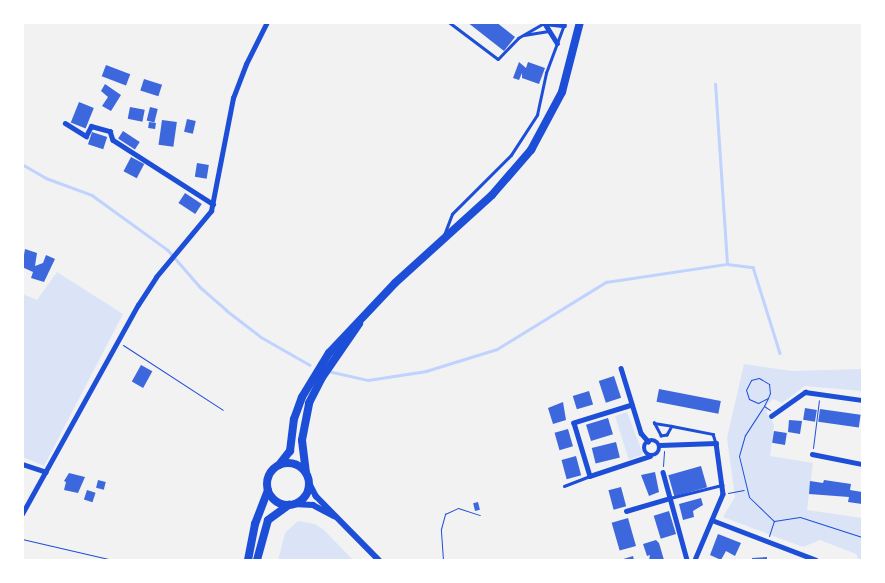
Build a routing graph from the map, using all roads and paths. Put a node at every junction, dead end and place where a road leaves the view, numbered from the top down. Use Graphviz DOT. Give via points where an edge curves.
graph roads {
  1 [pos="267,22"];
  2 [pos="450,22"];
  3 [pos="580,22"];
  4 [pos="544,23"];
  5 [pos="565,24"];
  6 [pos="550,32"];
  7 [pos="520,36"];
  8 [pos="557,43"];
  9 [pos="65,123"];
  10 [pos="213,204"];
  11 [pos="443,239"];
  12 [pos="370,308"];
  13 [pos="118,341"];
  14 [pos="621,368"];
  15 [pos="820,394"];
  16 [pos="768,398"];
  17 [pos="862,400"];
  18 [pos="632,405"];
  19 [pos="764,406"];
  20 [pos="223,410"];
  21 [pos="771,416"];
  22 [pos="672,426"];
  23 [pos="648,441"];
  24 [pos="716,443"];
  25 [pos="662,445"];
  26 [pos="812,454"];
  27 [pos="650,456"];
  28 [pos="22,464"];
  29 [pos="862,464"];
  30 [pos="279,465"];
  31 [pos="46,472"];
  32 [pos="663,472"];
  33 [pos="306,473"];
  34 [pos="590,476"];
  35 [pos="309,482"];
  36 [pos="722,485"];
  37 [pos="564,486"];
  38 [pos="268,490"];
  39 [pos="745,490"];
  40 [pos="723,494"];
  41 [pos="670,498"];
  42 [pos="292,505"];
  43 [pos="626,510"];
  44 [pos="22,514"];
  45 [pos="480,515"];
  46 [pos="340,520"];
  47 [pos="712,520"];
  48 [pos="774,521"];
  49 [pos="862,537"];
  50 [pos="22,539"];
  51 [pos="768,542"];
  52 [pos="112,560"];
  53 [pos="248,560"];
  54 [pos="257,560"];
  55 [pos="380,560"];
  56 [pos="443,560"];
  57 [pos="687,560"];
  58 [pos="695,560"];
  59 [pos="816,560"];
  1 -- 10 [label="street" via="233,98"];
  2 -- 7 [label="lane" via="494,57 501,58"];
  3 -- 11 [label="main road" via="568,75 540,135 500,187"];
  4 -- 5 [label="street"];
  4 -- 6 [label="street"];
  4 -- 7 [label="lane"];
  5 -- 8 [label="lane"];
  6 -- 7 [label="lane"];
  6 -- 8 [label="street"];
  8 -- 11 [label="lane" via="544,80 539,108 529,128 510,155 452,214"];
  9 -- 10 [label="street" via="86,136 91,126 110,131 113,140"];
  10 -- 13 [label="street" via="201,225 168,262 138,305"];
  11 -- 12 [label="main road"];
  12 -- 30 [label="main road" via="345,333 309,382 296,412 290,452"];
  12 -- 33 [label="main road" via="311,397 303,434"];
  13 -- 20 [label="path"];
  13 -- 31 [label="street"];
  14 -- 18 [label="street"];
  15 -- 17 [label="street"];
  15 -- 21 [label="street" via="805,392"];
  15 -- 26 [label="path"];
  16 -- 16 [label="path" via="767,381 751,380 746,390 749,400 758,402"];
  16 -- 19 [label="path"];
  18 -- 23 [label="street" via="641,433"];
  18 -- 34 [label="street" via="574,423"];
  19 -- 21 [label="path" via="769,407"];
  19 -- 39 [label="path" via="740,446 739,466"];
  22 -- 22 [label="lane" via="667,435 661,436 654,423"];
  22 -- 24 [label="lane" via="713,434"];
  23 -- 25 [label="street"];
  23 -- 27 [label="street" via="644,447"];
  24 -- 25 [label="street"];
  24 -- 36 [label="street"];
  25 -- 27 [label="street" via="658,454"];
  25 -- 32 [label="path"];
  26 -- 29 [label="street"];
  27 -- 34 [label="street"];
  28 -- 31 [label="street"];
  30 -- 33 [label="main road" via="297,464"];
  30 -- 38 [label="main road" via="270,474"];
  31 -- 44 [label="street"];
  32 -- 41 [label="street"];
  33 -- 35 [label="main road"];
  34 -- 37 [label="lane"];
  35 -- 42 [label="main road" via="304,498"];
  35 -- 46 [label="street" via="316,496"];
  36 -- 40 [label="street"];
  36 -- 41 [label="lane"];
  38 -- 42 [label="main road" via="277,502"];
  38 -- 53 [label="main road" via="257,518"];
  39 -- 40 [label="path"];
  39 -- 48 [label="path"];
  40 -- 47 [label="street"];
  41 -- 43 [label="street"];
  41 -- 57 [label="street"];
  42 -- 46 [label="street" via="316,506"];
  42 -- 54 [label="main road" via="268,520"];
  45 -- 56 [label="path" via="460,508 445,514 441,529"];
  46 -- 55 [label="street"];
  47 -- 51 [label="street"];
  47 -- 58 [label="street"];
  48 -- 49 [label="path" via="800,517"];
  48 -- 51 [label="path"];
  50 -- 52 [label="path"];
  51 -- 59 [label="street"];
}
